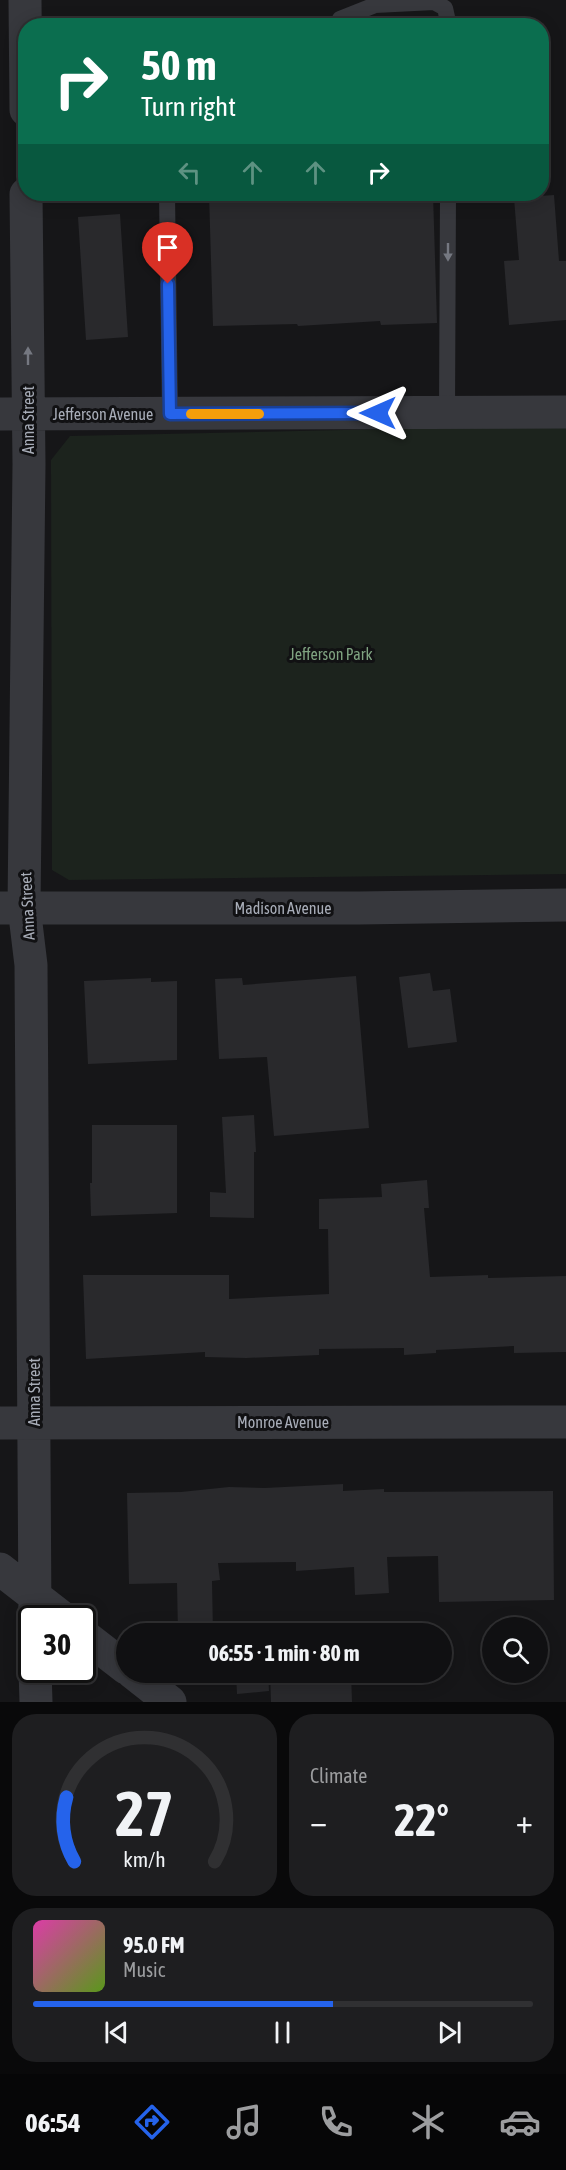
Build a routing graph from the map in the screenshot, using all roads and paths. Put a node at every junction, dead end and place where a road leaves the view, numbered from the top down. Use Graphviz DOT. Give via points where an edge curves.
graph roads {
  1 [pos="25,0"];
  2 [pos="25,18"];
  3 [pos="342,18"];
  4 [pos="447,18"];
  5 [pos="26,201"];
  6 [pos="167,201"];
  7 [pos="448,201"];
  8 [pos="566,412"];
  9 [pos="447,413"];
  10 [pos="14,414"];
  11 [pos="170,414"];
  12 [pos="566,905"];
  13 [pos="12,907"];
  14 [pos="566,1422"];
  15 [pos="0,1423"];
  16 [pos="34,1423"];
  17 [pos="0,1569"];
  18 [pos="33,1605"];
  19 [pos="35,1605"];
  20 [pos="96,1645"];
  21 [pos="116,1660"];
  22 [pos="35,1683"];
  23 [pos="146,1683"];
  24 [pos="36,1702"];
  25 [pos="170,1702"];
  1 -- 2 [label="street"];
  3 -- 4 [label="lane" via="375,5 434,2 445,8"];
  10 -- 5 [label="street, Anna Street, one-way"];
  6 -- 11 [label="lane"];
  7 -- 9 [label="lane, one-way"];
  8 -- 9 [label="street, Jefferson Avenue"];
  9 -- 11 [label="street, Jefferson Avenue"];
  10 -- 11 [label="street, Jefferson Avenue"];
  10 -- 13 [label="street, Anna Street"];
  12 -- 13 [label="street, Madison Avenue"];
  13 -- 16 [label="street, Anna Street" via="31,965"];
  14 -- 16 [label="street, Monroe Avenue"];
  15 -- 16 [label="street, Monroe Avenue"];
  16 -- 19 [label="street, Anna Street"];
  17 -- 18 [label="street"];
  20 -- 21 [label="street"];
  22 -- 24 [label="street"];
  23 -- 25 [label="street"];
}
